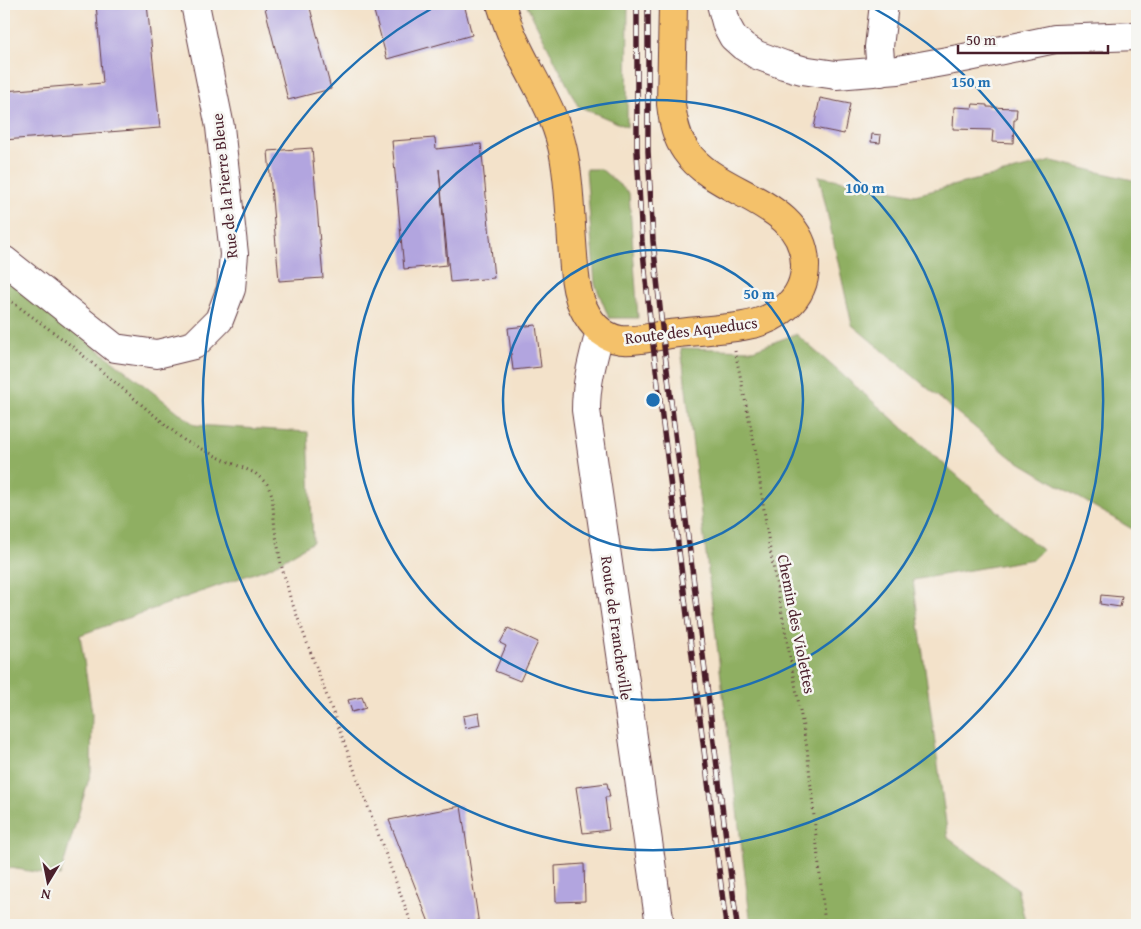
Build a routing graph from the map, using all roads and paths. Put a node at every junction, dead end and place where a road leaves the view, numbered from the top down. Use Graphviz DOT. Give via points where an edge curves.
graph roads {
  1 [pos="195,4"];
  2 [pos="502,4"];
  3 [pos="673,4"];
  4 [pos="721,4"];
  5 [pos="884,4"];
  6 [pos="903,4"];
  7 [pos="1137,36"];
  8 [pos="890,71"];
  9 [pos="4,260"];
  10 [pos="4,296"];
  11 [pos="731,328"];
  12 [pos="600,331"];
  13 [pos="412,925"];
  14 [pos="660,925"];
  15 [pos="825,925"];
  1 -- 9 [label="street, Rue de la Pierre Bleue" via="220,127 234,254 232,289 219,320 194,345 157,354 115,348"];
  2 -- 12 [label="main road, Route des Aqueducs" via="515,42 560,135 568,181 577,289 588,318"];
  3 -- 11 [label="main road, Route des Aqueducs" via="671,104 680,141 700,167 786,221 798,236 804,254 803,282 795,299 780,313 763,322"];
  4 -- 8 [label="street" via="727,26 743,46 784,65 836,75"];
  5 -- 8 [label="street" via="879,47"];
  6 -- 8 [label="street" via="897,51"];
  7 -- 8 [label="street" via="1055,39"];
  10 -- 13 [label="path" via="68,343 184,441 255,474 267,484 272,495 281,564 290,597"];
  11 -- 12 [label="main road, Route des Aqueducs" via="624,340"];
  11 -- 15 [label="path, Chemin des Violettes" via="807,748"];
  12 -- 14 [label="street, Route de Francheville" via="589,375 586,410"];
}
